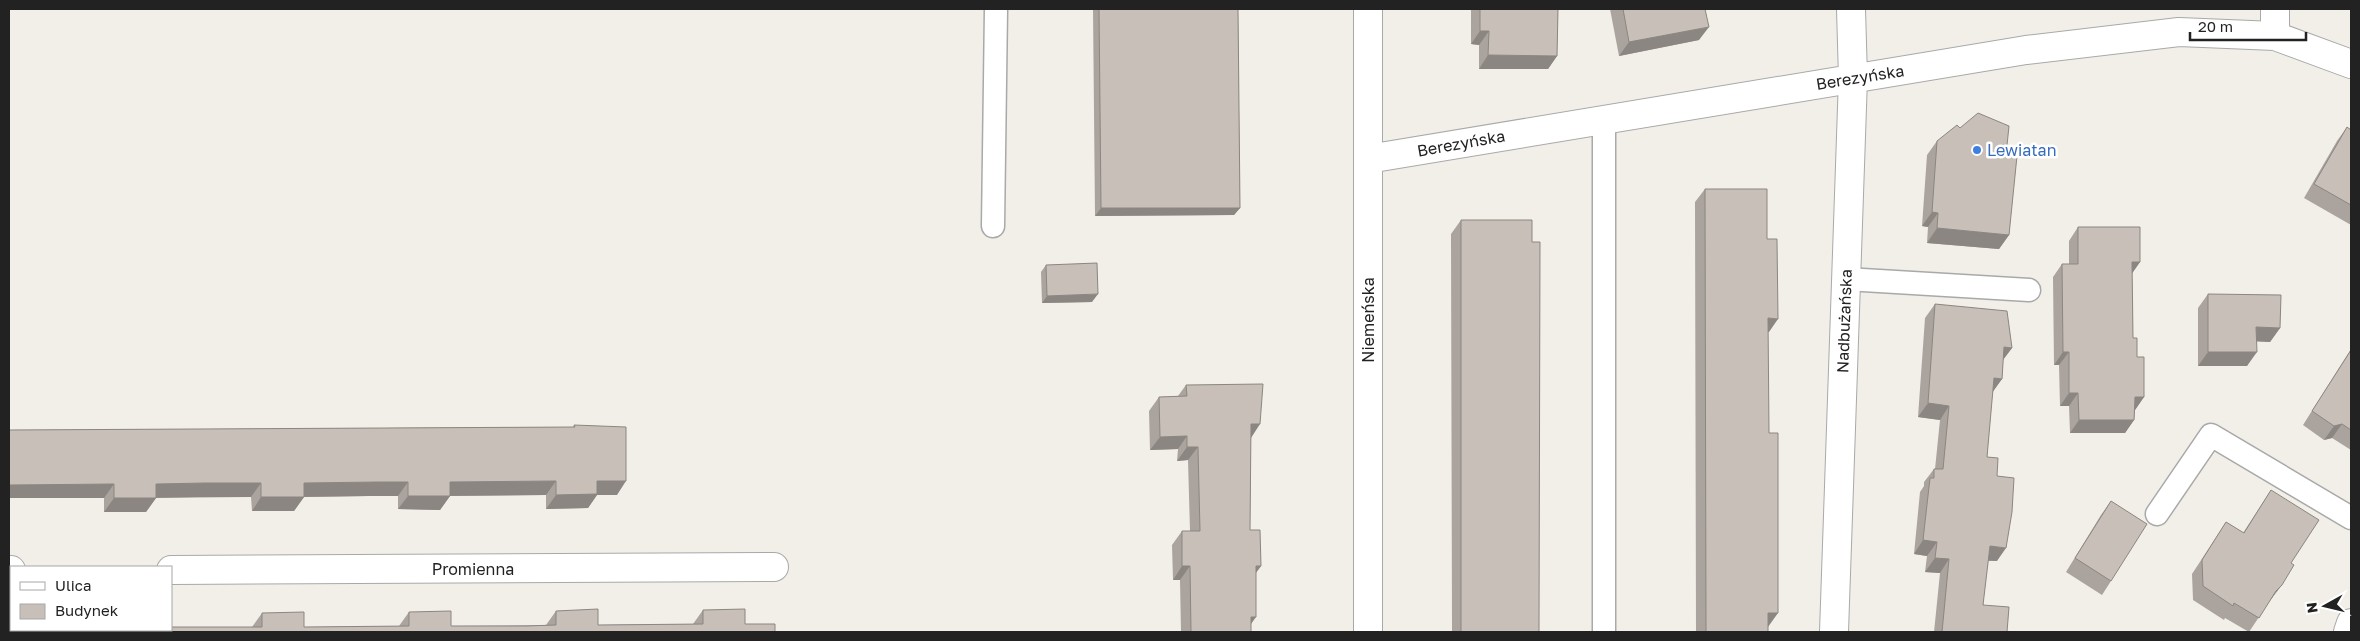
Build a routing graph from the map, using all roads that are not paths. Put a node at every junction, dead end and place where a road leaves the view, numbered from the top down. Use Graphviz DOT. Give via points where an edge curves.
graph roads {
  1 [pos="996,9"];
  2 [pos="1368,9"];
  3 [pos="1851,9"];
  4 [pos="2275,9"];
  5 [pos="2275,36"];
  6 [pos="2351,64"];
  7 [pos="1853,78"];
  8 [pos="1604,119"];
  9 [pos="1368,159"];
  10 [pos="993,226"];
  11 [pos="1846,278"];
  12 [pos="2029,290"];
  13 [pos="2156,514"];
  14 [pos="2351,518"];
  15 [pos="774,568"];
  16 [pos="172,570"];
  17 [pos="2351,623"];
  18 [pos="1368,632"];
  19 [pos="1604,632"];
  20 [pos="1834,632"];
  21 [pos="2348,632"];
  1 -- 10 [label="lane"];
  2 -- 9 [label="street, Niemeńska"];
  3 -- 7 [label="street, Nadbużańska"];
  4 -- 5 [label="street"];
  5 -- 6 [label="street, Berezyńska"];
  5 -- 7 [label="street, Berezyńska" via="2179,32 2026,50"];
  7 -- 8 [label="street, Berezyńska"];
  7 -- 11 [label="street, Nadbużańska"];
  8 -- 9 [label="street, Berezyńska"];
  8 -- 19 [label="lane"];
  9 -- 18 [label="street, Niemeńska"];
  11 -- 12 [label="lane"];
  11 -- 20 [label="street, Nadbużańska"];
  13 -- 14 [label="lane" via="2211,435"];
  15 -- 16 [label="street, Promienna"];
  17 -- 21 [label="street"];
}
